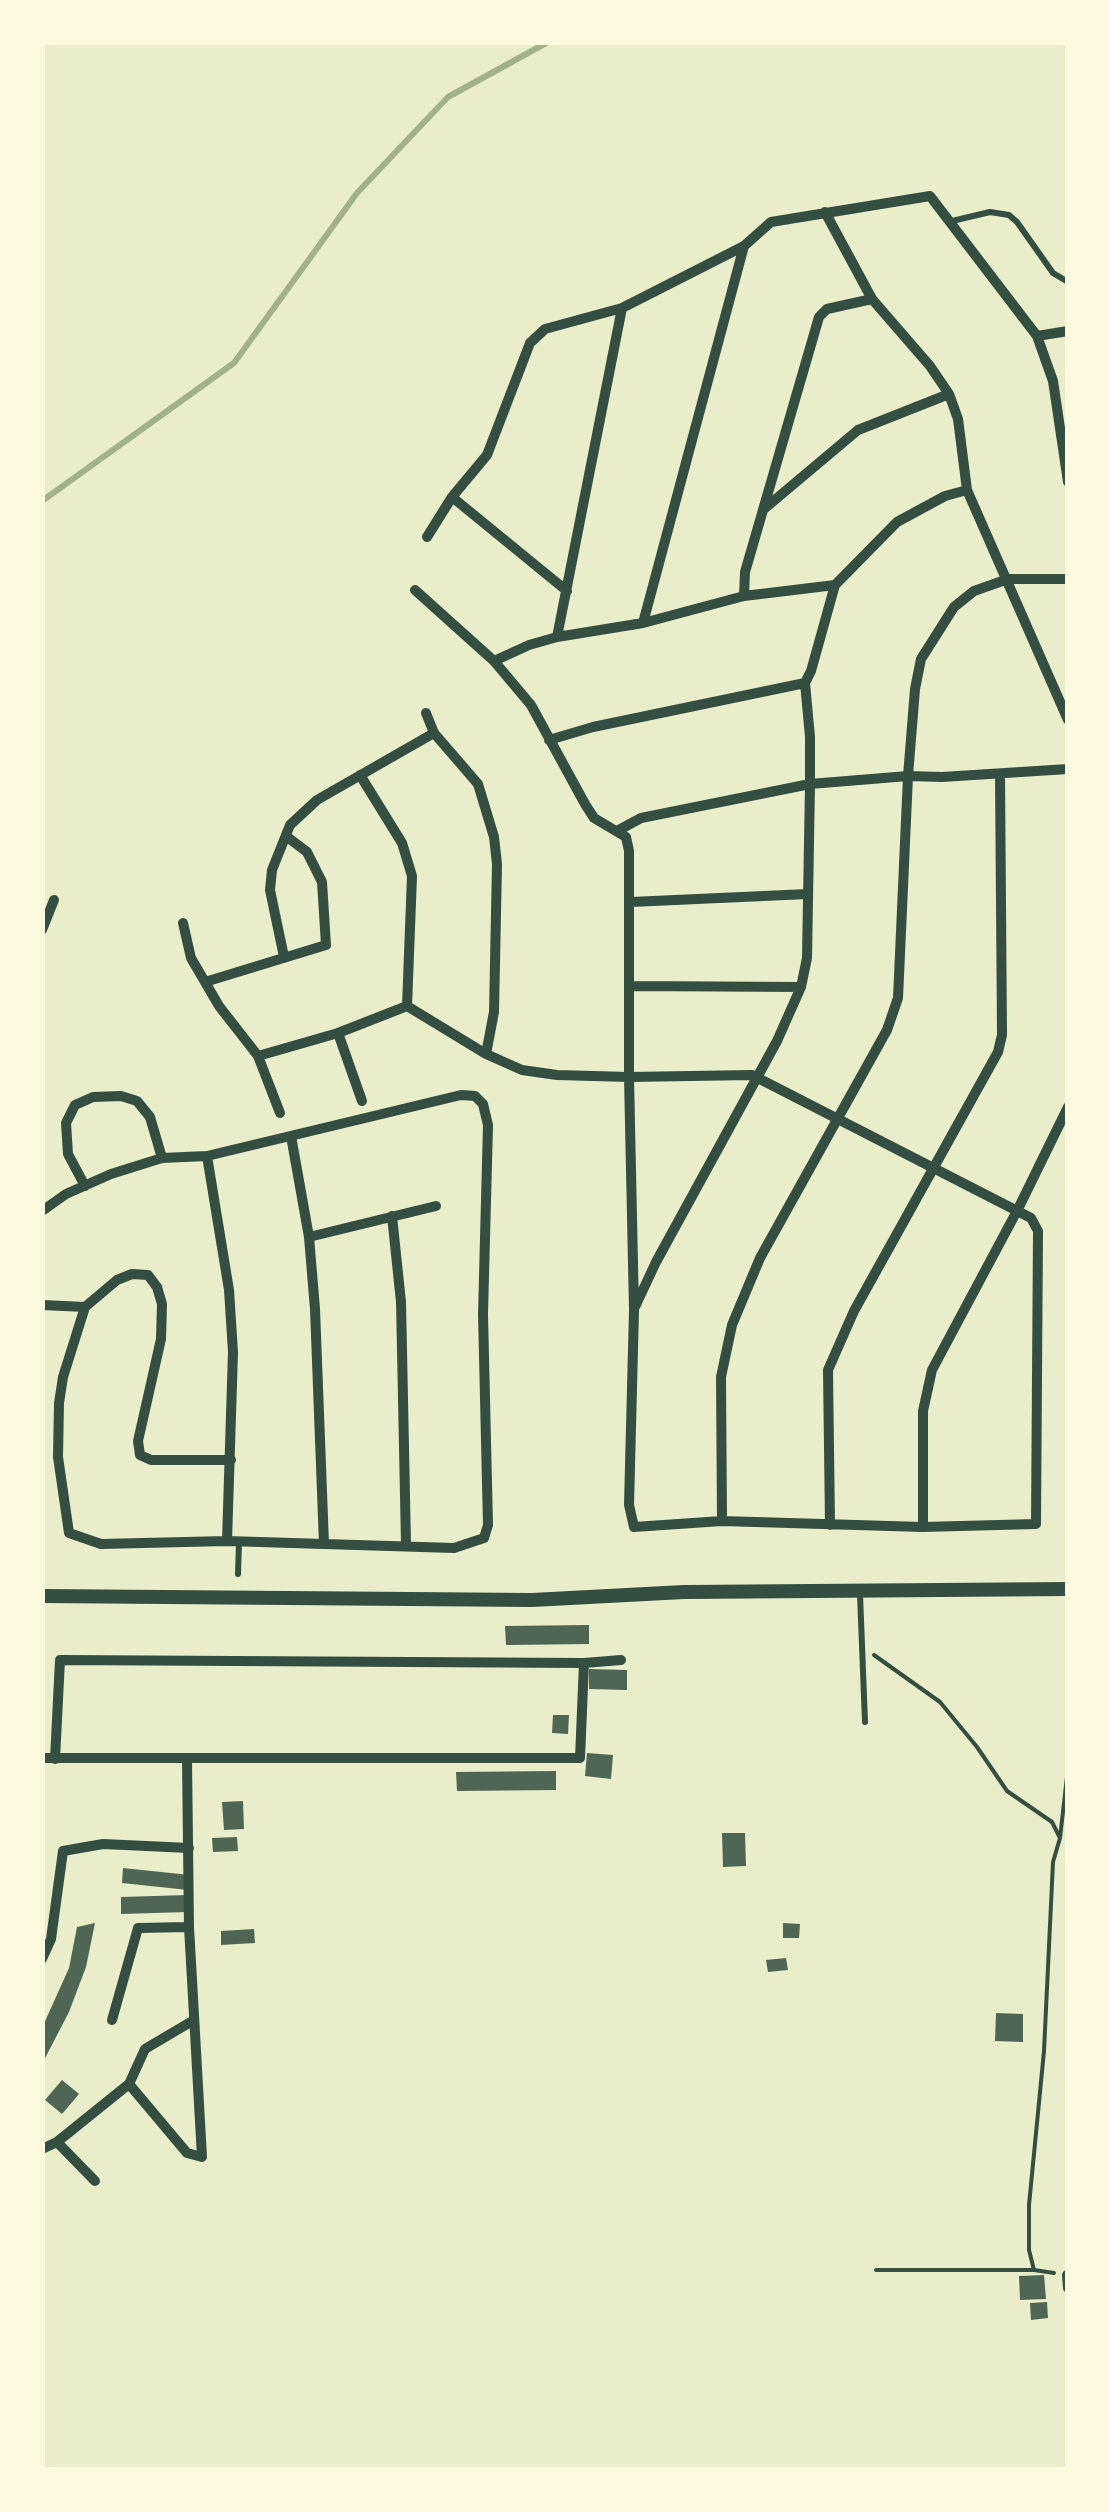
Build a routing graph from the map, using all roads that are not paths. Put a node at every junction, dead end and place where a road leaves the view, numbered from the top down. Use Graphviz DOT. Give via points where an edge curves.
graph roads {
  1 [pos="825,212"];
  2 [pos="952,221"];
  3 [pos="744,246"];
  4 [pos="1068,282"];
  5 [pos="872,298"];
  6 [pos="622,308"];
  7 [pos="1068,331"];
  8 [pos="1037,336"];
  9 [pos="949,394"];
  10 [pos="1068,482"];
  11 [pos="966,490"];
  12 [pos="452,496"];
  13 [pos="763,510"];
  14 [pos="427,537"];
  15 [pos="1008,579"];
  16 [pos="1068,579"];
  17 [pos="835,585"];
  18 [pos="415,590"];
  19 [pos="567,591"];
  20 [pos="744,596"];
  21 [pos="643,622"];
  22 [pos="558,637"];
  23 [pos="494,661"];
  24 [pos="804,683"];
  25 [pos="426,713"];
  26 [pos="1068,720"];
  27 [pos="434,733"];
  28 [pos="549,740"];
  29 [pos="1068,769"];
  30 [pos="1000,774"];
  31 [pos="360,776"];
  32 [pos="908,776"];
  33 [pos="810,784"];
  34 [pos="617,831"];
  35 [pos="286,836"];
  36 [pos="808,894"];
  37 [pos="54,900"];
  38 [pos="631,902"];
  39 [pos="183,924"];
  40 [pos="42,930"];
  41 [pos="284,957"];
  42 [pos="205,982"];
  43 [pos="630,986"];
  44 [pos="800,987"];
  45 [pos="407,1006"];
  46 [pos="338,1034"];
  47 [pos="486,1054"];
  48 [pos="258,1056"];
  49 [pos="757,1077"];
  50 [pos="629,1078"];
  51 [pos="362,1101"];
  52 [pos="1068,1108"];
  53 [pos="280,1113"];
  54 [pos="838,1119"];
  55 [pos="291,1136"];
  56 [pos="207,1156"];
  57 [pos="162,1158"];
  58 [pos="934,1166"];
  59 [pos="85,1186"];
  60 [pos="436,1206"];
  61 [pos="1018,1210"];
  62 [pos="42,1211"];
  63 [pos="392,1216"];
  64 [pos="308,1236"];
  65 [pos="42,1305"];
  66 [pos="85,1307"];
  67 [pos="634,1310"];
  68 [pos="231,1460"];
  69 [pos="722,1521"];
  70 [pos="830,1526"];
  71 [pos="922,1526"];
  72 [pos="233,1542"];
  73 [pos="324,1544"];
  74 [pos="406,1544"];
  75 [pos="238,1574"];
  76 [pos="1068,1589"];
  77 [pos="860,1592"];
  78 [pos="42,1596"];
  79 [pos="621,1660"];
  80 [pos="584,1664"];
  81 [pos="865,1722"];
  82 [pos="49,1758"];
  83 [pos="187,1760"];
  84 [pos="189,1848"];
  85 [pos="189,1927"];
  86 [pos="42,1959"];
  87 [pos="112,2020"];
  88 [pos="194,2020"];
  89 [pos="129,2084"];
  90 [pos="57,2142"];
  91 [pos="42,2149"];
  92 [pos="96,2181"];
  93 [pos="1067,2275"];
  94 [pos="1068,2288"];
  1 -- 2 [label="street" via="930,196"];
  1 -- 3 [label="street" via="771,222"];
  1 -- 5 [label="street"];
  2 -- 4 [label="lane" via="1008,215 1053,273"];
  2 -- 8 [label="street"];
  3 -- 6 [label="street"];
  3 -- 21 [label="street"];
  5 -- 9 [label="street"];
  5 -- 13 [label="street" via="819,317"];
  6 -- 12 [label="street" via="545,329 530,343 487,455"];
  6 -- 19 [label="street"];
  7 -- 8 [label="street"];
  8 -- 10 [label="street" via="1054,381"];
  9 -- 11 [label="street"];
  9 -- 13 [label="street" via="858,430"];
  11 -- 15 [label="street"];
  11 -- 17 [label="street" via="896,522"];
  12 -- 14 [label="street"];
  12 -- 19 [label="street"];
  13 -- 20 [label="street"];
  15 -- 16 [label="street"];
  15 -- 26 [label="street"];
  15 -- 32 [label="street" via="954,607 921,659"];
  17 -- 20 [label="street"];
  17 -- 24 [label="street"];
  18 -- 23 [label="street"];
  19 -- 22 [label="street"];
  20 -- 21 [label="street"];
  21 -- 22 [label="street"];
  22 -- 23 [label="street"];
  23 -- 28 [label="street" via="531,705"];
  24 -- 28 [label="street"];
  24 -- 33 [label="street"];
  25 -- 27 [label="street"];
  27 -- 31 [label="street"];
  27 -- 47 [label="street" via="478,784 494,837 494,1012"];
  28 -- 34 [label="street" via="594,818"];
  29 -- 30 [label="street"];
  30 -- 32 [label="street"];
  30 -- 58 [label="street" via="1002,1035"];
  31 -- 35 [label="street" via="317,800"];
  31 -- 45 [label="street" via="402,843 412,876"];
  32 -- 33 [label="street"];
  32 -- 54 [label="street" via="898,998"];
  33 -- 34 [label="street" via="641,818"];
  33 -- 36 [label="street"];
  34 -- 38 [label="street" via="629,851"];
  35 -- 41 [label="street" via="270,890"];
  35 -- 41 [label="street" via="307,852 322,882 326,945"];
  36 -- 38 [label="street"];
  36 -- 44 [label="street" via="808,958"];
  37 -- 40 [label="street"];
  38 -- 43 [label="street"];
  39 -- 42 [label="street"];
  41 -- 42 [label="street"];
  42 -- 48 [label="street"];
  43 -- 44 [label="street"];
  43 -- 50 [label="street"];
  44 -- 49 [label="street"];
  45 -- 46 [label="street"];
  45 -- 47 [label="street"];
  46 -- 48 [label="street"];
  46 -- 51 [label="street"];
  47 -- 50 [label="street" via="557,1076"];
  48 -- 53 [label="street"];
  49 -- 50 [label="street"];
  49 -- 54 [label="street"];
  49 -- 67 [label="street"];
  50 -- 67 [label="street"];
  52 -- 61 [label="street"];
  54 -- 58 [label="street"];
  54 -- 69 [label="street" via="760,1258 732,1325 721,1376"];
  55 -- 56 [label="street"];
  55 -- 64 [label="street"];
  55 -- 74 [label="street" via="462,1094 483,1104 488,1525 484,1538 468,1546"];
  56 -- 57 [label="street"];
  56 -- 68 [label="street" via="231,1318"];
  57 -- 59 [label="street"];
  57 -- 59 [label="street" via="150,1118 137,1101 93,1097 75,1105 66,1123 68,1154"];
  58 -- 61 [label="street"];
  58 -- 70 [label="street" via="828,1370"];
  59 -- 62 [label="street"];
  60 -- 63 [label="street"];
  61 -- 71 [label="street" via="925,1392"];
  61 -- 71 [label="street" via="1038,1231 1036,1524"];
  63 -- 64 [label="street"];
  63 -- 74 [label="street" via="401,1302"];
  64 -- 73 [label="street"];
  65 -- 66 [label="street"];
  66 -- 68 [label="street" via="116,1280 148,1274 163,1319 140,1455"];
  66 -- 72 [label="street" via="59,1403 60,1488 69,1534 101,1544"];
  67 -- 69 [label="street" via="634,1528"];
  68 -- 72 [label="street"];
  69 -- 70 [label="street"];
  70 -- 71 [label="street"];
  72 -- 73 [label="street"];
  72 -- 75 [label="lane"];
  73 -- 74 [label="street"];
  76 -- 77 [label="street"];
  77 -- 78 [label="street" via="532,1600"];
  77 -- 81 [label="lane"];
  79 -- 80 [label="street"];
  80 -- 82 [label="street" via="60,1660"];
  80 -- 83 [label="street" via="580,1758"];
  82 -- 83 [label="street"];
  83 -- 84 [label="street"];
  84 -- 85 [label="street"];
  84 -- 86 [label="street" via="103,1844 63,1851 51,1939"];
  85 -- 87 [label="street" via="138,1928"];
  85 -- 88 [label="street"];
  88 -- 89 [label="street" via="145,2048"];
  88 -- 89 [label="street" via="202,2157 187,2154"];
  89 -- 90 [label="street"];
  90 -- 91 [label="street"];
  90 -- 92 [label="street"];
  93 -- 94 [label="street"];
}
